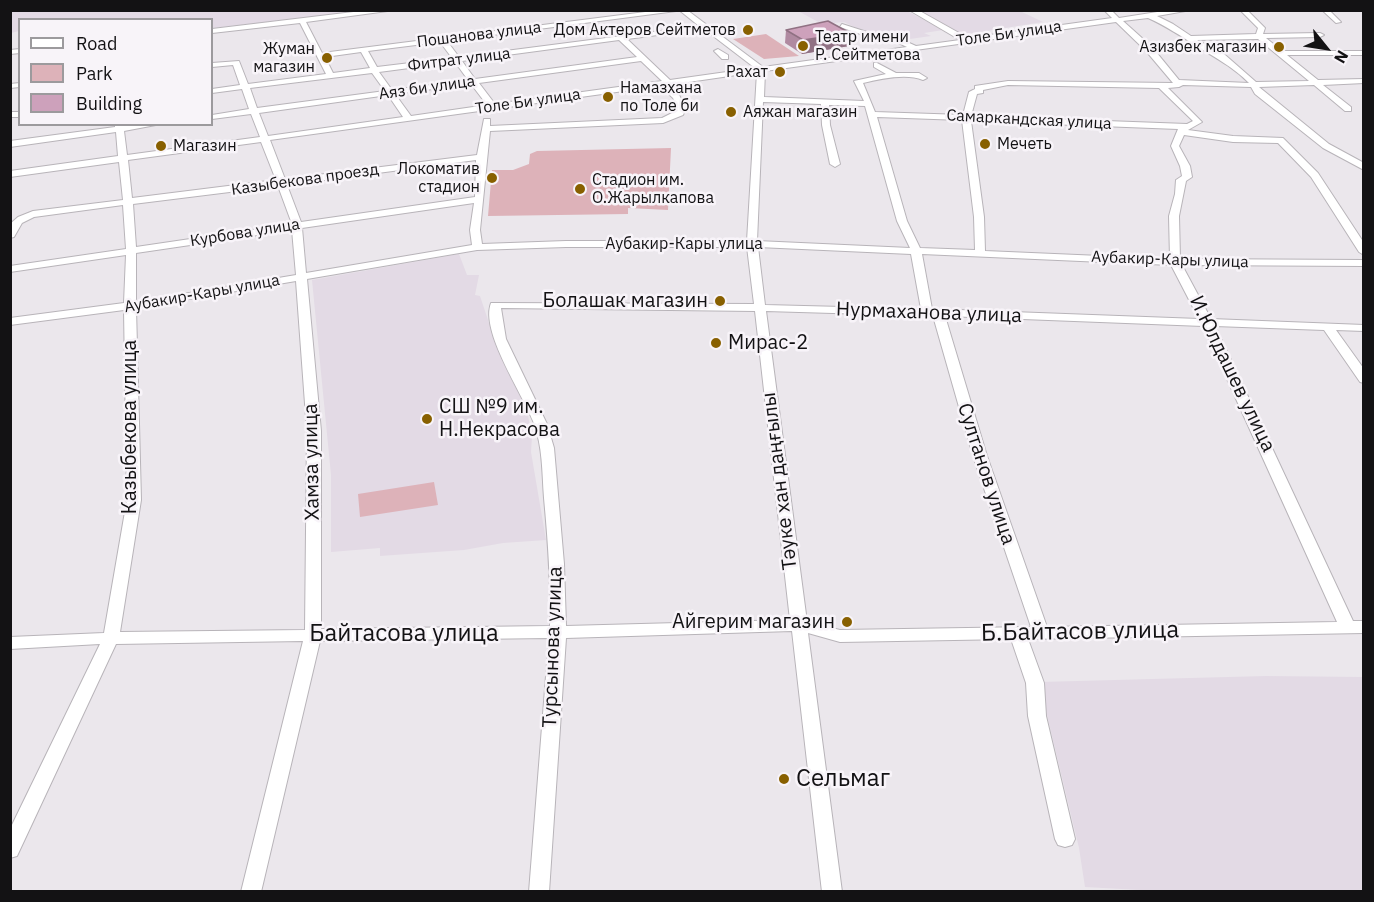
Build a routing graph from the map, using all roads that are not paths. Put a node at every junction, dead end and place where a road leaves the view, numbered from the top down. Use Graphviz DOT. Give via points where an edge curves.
graph roads {
  1 [pos="392,10"];
  2 [pos="653,10"];
  3 [pos="682,10"];
  4 [pos="912,10"];
  5 [pos="1107,10"];
  6 [pos="1188,10"];
  7 [pos="1243,10"];
  8 [pos="1324,10"];
  9 [pos="672,11"];
  10 [pos="1148,15"];
  11 [pos="1117,19"];
  12 [pos="302,21"];
  13 [pos="1338,22"];
  14 [pos="842,26"];
  15 [pos="701,28"];
  16 [pos="213,31"];
  17 [pos="1320,35"];
  18 [pos="1259,36"];
  19 [pos="1190,38"];
  20 [pos="622,39"];
  21 [pos="442,40"];
  22 [pos="966,40"];
  23 [pos="914,47"];
  24 [pos="364,50"];
  25 [pos="718,51"];
  26 [pos="320,53"];
  27 [pos="1282,53"];
  28 [pos="1364,53"];
  29 [pos="725,57"];
  30 [pos="643,58"];
  31 [pos="458,60"];
  32 [pos="213,65"];
  33 [pos="877,65"];
  34 [pos="761,69"];
  35 [pos="375,70"];
  36 [pos="331,76"];
  37 [pos="890,76"];
  38 [pos="923,78"];
  39 [pos="1364,81"];
  40 [pos="472,82"];
  41 [pos="665,82"];
  42 [pos="1177,82"];
  43 [pos="1315,82"];
  44 [pos="1252,85"];
  45 [pos="1161,86"];
  46 [pos="246,87"];
  47 [pos="213,91"];
  48 [pos="391,94"];
  49 [pos="759,99"];
  50 [pos="825,102"];
  51 [pos="491,107"];
  52 [pos="870,109"];
  53 [pos="1348,109"];
  54 [pos="256,112"];
  55 [pos="213,117"];
  56 [pos="966,117"];
  57 [pos="408,118"];
  58 [pos="119,127"];
  59 [pos="487,129"];
  60 [pos="1184,130"];
  61 [pos="267,139"];
  62 [pos="10,144"];
  63 [pos="481,157"];
  64 [pos="121,159"];
  65 [pos="835,164"];
  66 [pos="1364,167"];
  67 [pos="10,174"];
  68 [pos="281,184"];
  69 [pos="479,198"];
  70 [pos="128,202"];
  71 [pos="297,224"];
  72 [pos="10,235"];
  73 [pos="752,244"];
  74 [pos="477,247"];
  75 [pos="131,250"];
  76 [pos="916,250"];
  77 [pos="1364,252"];
  78 [pos="980,253"];
  79 [pos="1175,262"];
  80 [pos="1364,263"];
  81 [pos="10,269"];
  82 [pos="303,276"];
  83 [pos="495,305"];
  84 [pos="130,306"];
  85 [pos="759,308"];
  86 [pos="933,313"];
  87 [pos="10,322"];
  88 [pos="1207,322"];
  89 [pos="1327,326"];
  90 [pos="1364,328"];
  91 [pos="1364,379"];
  92 [pos="798,625"];
  93 [pos="1355,627"];
  94 [pos="558,632"];
  95 [pos="1017,632"];
  96 [pos="1041,632"];
  97 [pos="313,634"];
  98 [pos="111,638"];
  99 [pos="10,643"];
  100 [pos="1065,839"];
  101 [pos="10,850"];
  102 [pos="251,891"];
  103 [pos="539,891"];
  104 [pos="832,891"];
  1 -- 12 [label="street"];
  2 -- 26 [label="street, Пошанова улица"];
  3 -- 15 [label="street"];
  4 -- 22 [label="street"];
  5 -- 11 [label="street"];
  6 -- 10 [label="street, Толе Би улица"];
  7 -- 18 [label="street" via="1262,28"];
  8 -- 13 [label="street"];
  9 -- 15 [label="street"];
  9 -- 21 [label="street, Пошанова улица"];
  10 -- 11 [label="street, Толе Би улица"];
  10 -- 19 [label="street"];
  11 -- 22 [label="street, Толе Би улица"];
  11 -- 42 [label="street"];
  12 -- 16 [label="street"];
  12 -- 26 [label="street"];
  14 -- 23 [label="street" via="868,35 885,34"];
  15 -- 20 [label="street, Фитрат улица"];
  15 -- 34 [label="street" via="748,65"];
  17 -- 18 [label="street"];
  18 -- 19 [label="street"];
  18 -- 27 [label="street"];
  19 -- 44 [label="street" via="1221,56"];
  20 -- 30 [label="street"];
  20 -- 31 [label="street, Фитрат улица"];
  21 -- 24 [label="street, Пошанова улица"];
  21 -- 31 [label="street"];
  22 -- 23 [label="street, Толе Би улица"];
  23 -- 34 [label="street, Толе Би улица"];
  24 -- 26 [label="street, Пошанова улица"];
  24 -- 35 [label="street"];
  25 -- 29 [label="street"];
  26 -- 36 [label="street"];
  27 -- 28 [label="street"];
  27 -- 43 [label="street"];
  30 -- 40 [label="street, Аяз би улица"];
  30 -- 41 [label="street"];
  31 -- 35 [label="street, Фитрат улица"];
  31 -- 40 [label="street"];
  32 -- 46 [label="street, Хамза улица" via="236,63"];
  33 -- 37 [label="street" via="893,75"];
  34 -- 41 [label="street, Толе Би улица"];
  34 -- 49 [label="street, Тәуке хан даңғылы"];
  35 -- 36 [label="street, Фитрат улица"];
  35 -- 48 [label="street"];
  36 -- 46 [label="street, Фитрат улица"];
  37 -- 38 [label="street, Султанов улица"];
  37 -- 52 [label="street, Султанов улица" via="858,81"];
  39 -- 43 [label="street"];
  40 -- 48 [label="street, Аяз би улица"];
  40 -- 51 [label="street"];
  41 -- 51 [label="street, Толе Би улица"];
  41 -- 59 [label="street" via="682,108 680,113 663,120"];
  42 -- 44 [label="street"];
  42 -- 45 [label="street" via="1179,85"];
  43 -- 44 [label="street"];
  43 -- 53 [label="street"];
  44 -- 66 [label="street" via="1326,146"];
  45 -- 56 [label="street" via="1008,83 973,92"];
  45 -- 60 [label="street, И.Юлдашев улица" via="1198,122"];
  46 -- 47 [label="street, Фитрат улица"];
  46 -- 54 [label="street, Хамза улица"];
  48 -- 54 [label="street, Аяз би улица"];
  48 -- 57 [label="street"];
  49 -- 50 [label="street, Самаркандская улица"];
  49 -- 73 [label="street, Тәуке хан даңғылы"];
  50 -- 52 [label="street, Самаркандская улица"];
  50 -- 65 [label="street"];
  51 -- 57 [label="street, Толе Би улица"];
  51 -- 59 [label="street"];
  52 -- 56 [label="street, Самаркандская улица"];
  52 -- 76 [label="street, Султанов улица" via="902,221"];
  54 -- 55 [label="street, Аяз би улица"];
  54 -- 61 [label="street, Хамза улица"];
  56 -- 60 [label="street, Самаркандская улица"];
  56 -- 78 [label="street"];
  57 -- 61 [label="street, Толе Би улица"];
  58 -- 62 [label="street"];
  58 -- 64 [label="street, Казыбекова улица"];
  59 -- 63 [label="street"];
  60 -- 77 [label="street, Самаркандская улица" via="1233,139 1281,140 1315,175"];
  60 -- 79 [label="street, И.Юлдашев улица" via="1175,146 1187,177 1181,180 1174,216"];
  61 -- 64 [label="street, Толе Би улица"];
  61 -- 68 [label="street, Хамза улица"];
  63 -- 68 [label="street, Казыбекова проезд"];
  63 -- 69 [label="street"];
  64 -- 67 [label="street, Толе Би улица"];
  64 -- 70 [label="street, Казыбекова улица"];
  68 -- 70 [label="street, Казыбекова проезд"];
  68 -- 71 [label="street, Хамза улица"];
  69 -- 71 [label="street, Курбова улица"];
  69 -- 74 [label="street"];
  70 -- 72 [label="street, Казыбекова проезд" via="33,214 15,224"];
  70 -- 75 [label="street, Казыбекова улица"];
  71 -- 75 [label="street, Курбова улица"];
  71 -- 82 [label="street, Хамза улица"];
  73 -- 74 [label="street, Аубакир-Кары улица"];
  73 -- 76 [label="street, Аубакир-Кары улица"];
  73 -- 85 [label="street, Тәуке хан даңғылы"];
  74 -- 82 [label="street, Аубакир-Кары улица"];
  75 -- 81 [label="street, Курбова улица"];
  75 -- 84 [label="street, Казыбекова улица"];
  76 -- 78 [label="street, Аубакир-Кары улица"];
  76 -- 86 [label="street, Султанов улица"];
  78 -- 79 [label="street, Аубакир-Кары улица"];
  79 -- 80 [label="street, Аубакир-Кары улица"];
  79 -- 88 [label="street, И.Юлдашев улица"];
  82 -- 84 [label="street, Аубакир-Кары улица"];
  82 -- 97 [label="street, Хамза улица" via="314,432"];
  83 -- 85 [label="street, Нурмаханова улица"];
  83 -- 94 [label="street, Турсынова улица" via="494,319 502,342 546,440 559,590"];
  84 -- 87 [label="street, Аубакир-Кары улица"];
  84 -- 98 [label="street, Казыбекова улица" via="134,500"];
  85 -- 86 [label="street, Нурмаханова улица"];
  85 -- 92 [label="street, Тәуке хан даңғылы"];
  86 -- 88 [label="street, Нурмаханова улица"];
  86 -- 96 [label="street, Султанов улица"];
  88 -- 89 [label="street, Нурмаханова улица"];
  88 -- 93 [label="street, И.Юлдашев улица"];
  89 -- 90 [label="street, Нурмаханова улица"];
  89 -- 91 [label="street"];
  92 -- 94 [label="street, Байтасова улица"];
  92 -- 95 [label="street, Б.Байтасов улица" via="840,636"];
  92 -- 104 [label="street, Тәуке хан даңғылы"];
  93 -- 96 [label="street, Б.Байтасов улица"];
  94 -- 97 [label="street, Байтасова улица"];
  94 -- 103 [label="street, Турсынова улица"];
  95 -- 96 [label="street, Б.Байтасов улица"];
  95 -- 100 [label="street" via="1035,683 1037,716"];
  97 -- 98 [label="street, Байтасова улица"];
  97 -- 102 [label="street, Хамза улица"];
  98 -- 99 [label="street, Байтасова улица"];
  98 -- 101 [label="street, Казыбекова улица"];
}
